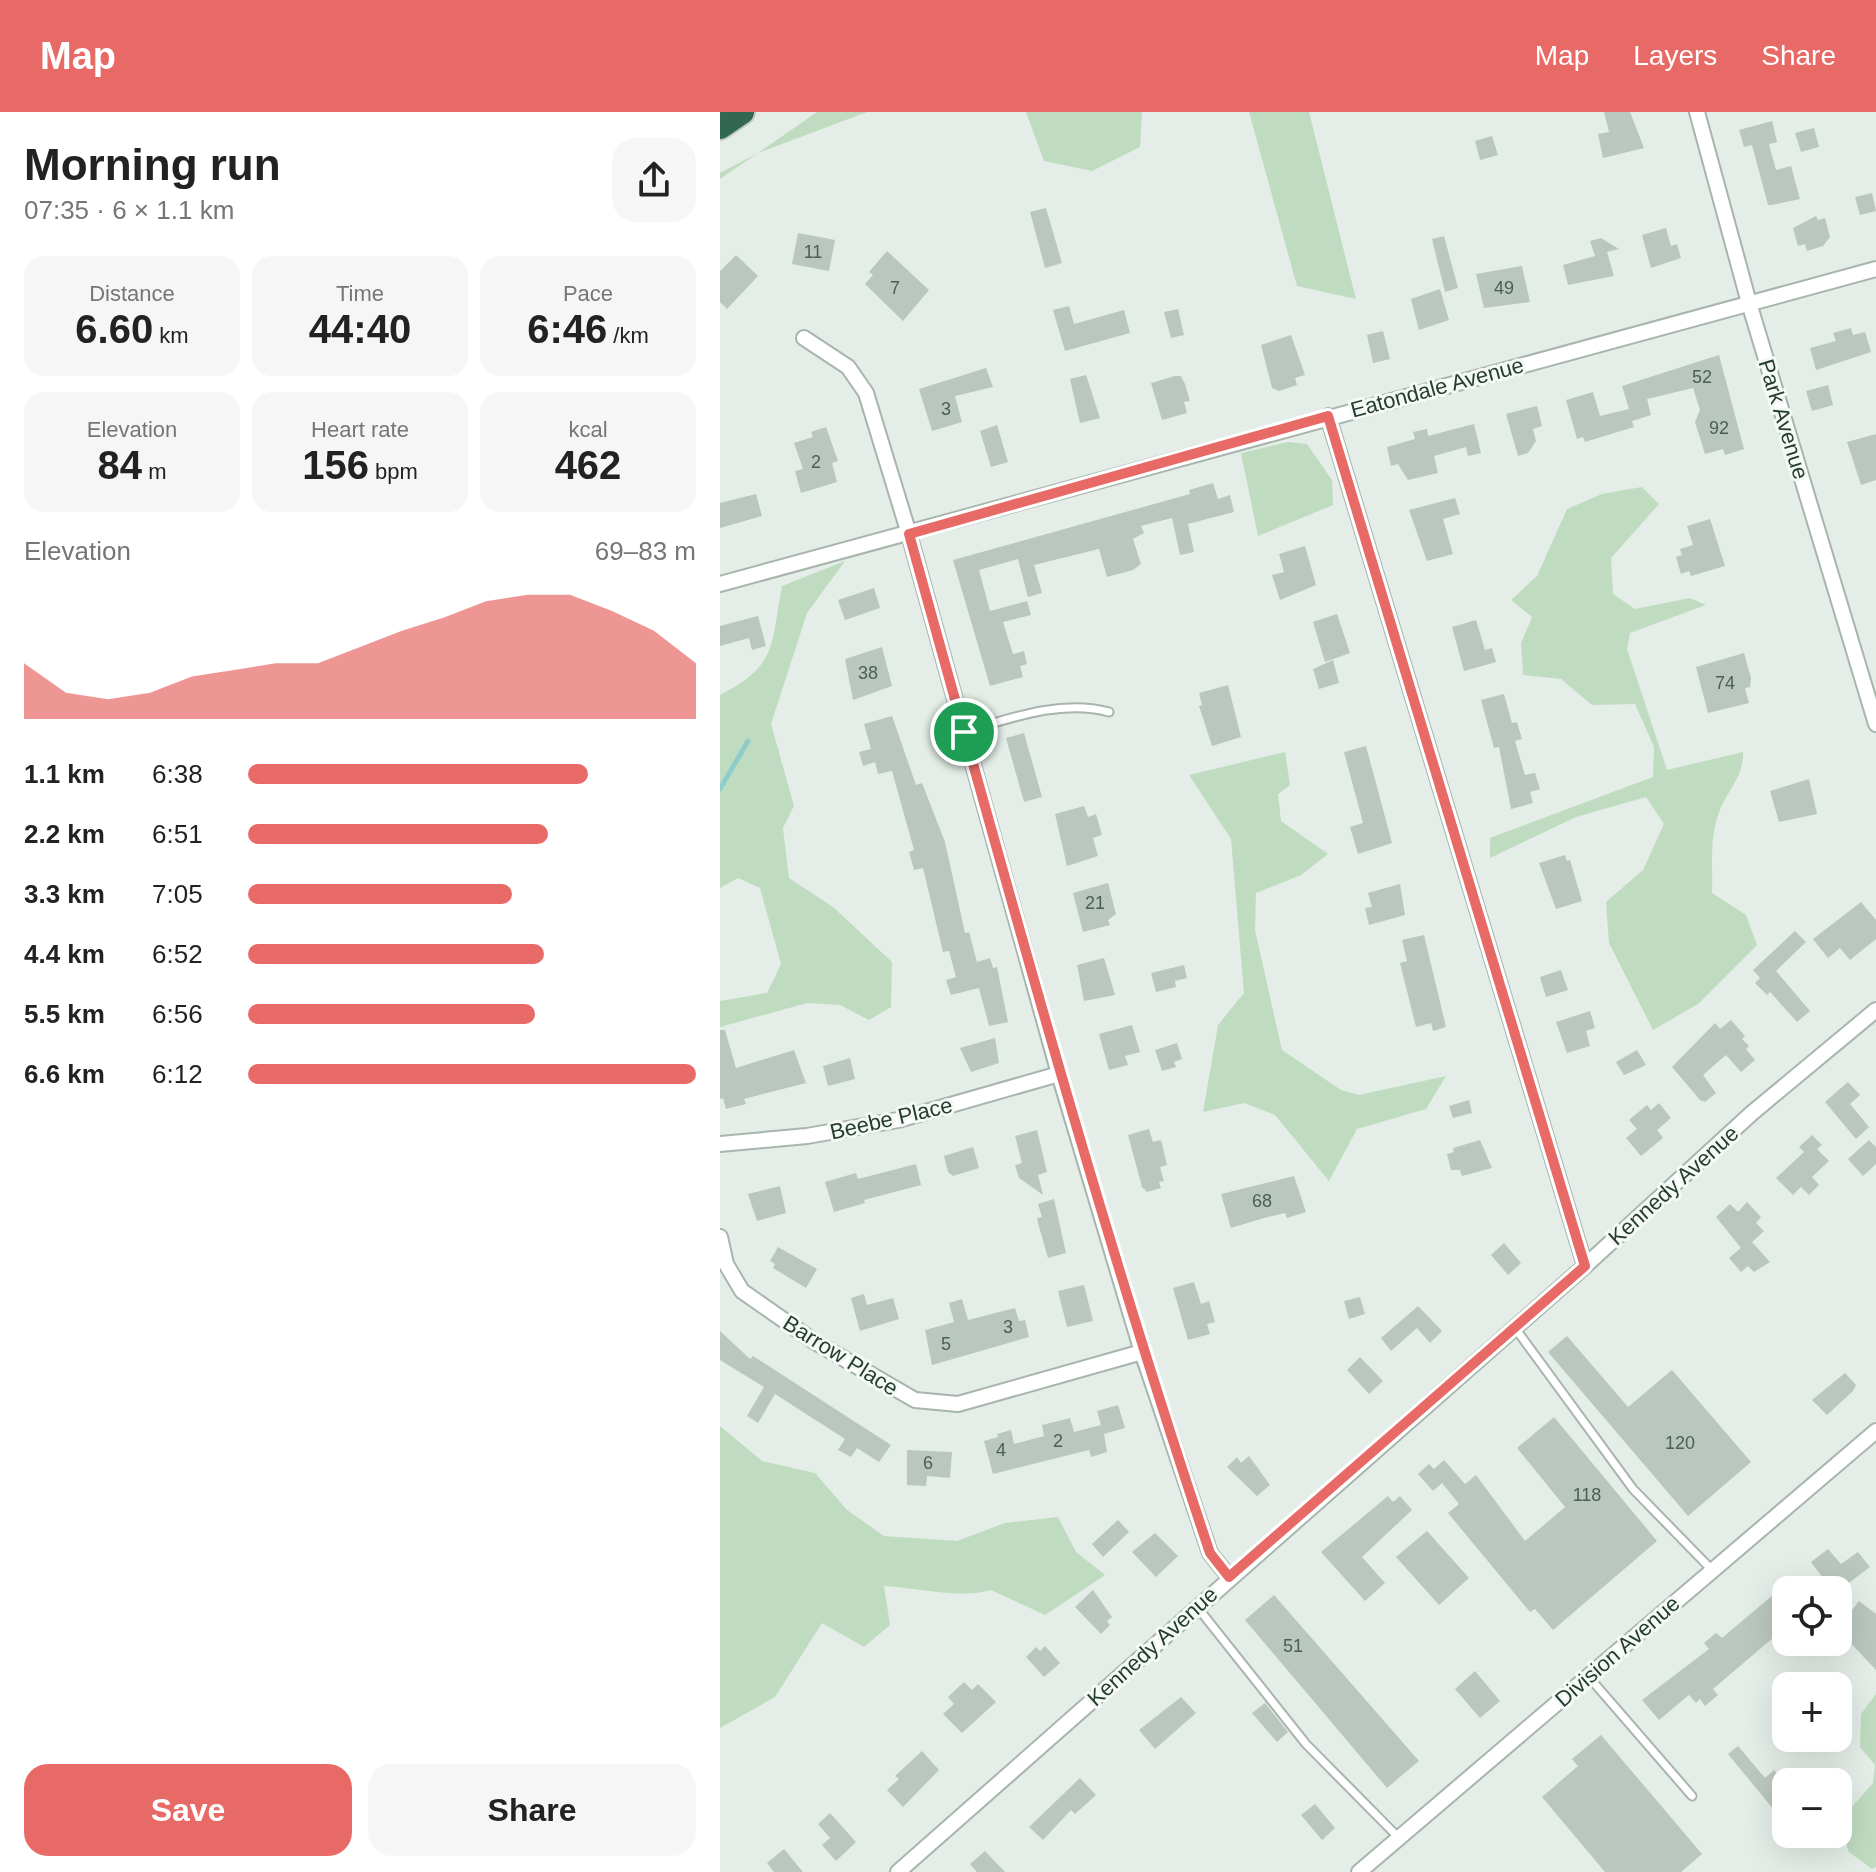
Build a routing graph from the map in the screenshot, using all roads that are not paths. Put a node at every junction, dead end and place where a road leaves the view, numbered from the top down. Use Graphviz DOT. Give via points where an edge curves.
graph roads {
  1 [pos="742,112"];
  2 [pos="1697,112"];
  3 [pos="720,127"];
  4 [pos="1876,269"];
  5 [pos="1749,303"];
  6 [pos="804,338"];
  7 [pos="1328,416"];
  8 [pos="909,534"];
  9 [pos="720,584"];
  10 [pos="1109,712"];
  11 [pos="1876,724"];
  12 [pos="964,732"];
  13 [pos="1876,1010"];
  14 [pos="1059,1074"];
  15 [pos="720,1144"];
  16 [pos="720,1237"];
  17 [pos="1585,1266"];
  18 [pos="1515,1328"];
  19 [pos="1142,1352"];
  20 [pos="1876,1431"];
  21 [pos="1712,1570"];
  22 [pos="1229,1577"];
  23 [pos="1196,1606"];
  24 [pos="1588,1676"];
  25 [pos="1692,1796"];
  26 [pos="1399,1838"];
  27 [pos="898,1872"];
  28 [pos="1359,1872"];
  1 -- 3 [label="highway"];
  2 -- 5 [label="street, Park Avenue"];
  4 -- 5 [label="street, Eatondale Avenue"];
  5 -- 7 [label="street, Eatondale Avenue"];
  5 -- 11 [label="street, Park Avenue"];
  6 -- 8 [label="street" via="848,367 866,393"];
  7 -- 8 [label="street, Eatondale Avenue"];
  7 -- 17 [label="street"];
  8 -- 9 [label="street, Eatondale Avenue"];
  8 -- 12 [label="street"];
  10 -- 12 [label="lane" via="1080,705 1056,708"];
  12 -- 14 [label="street"];
  13 -- 17 [label="street, Kennedy Avenue" via="1752,1113"];
  14 -- 15 [label="street, Beebe Place" via="898,1120"];
  14 -- 19 [label="street"];
  16 -- 19 [label="street, Barrow Place" via="726,1264 742,1291 815,1342 915,1400 958,1404"];
  17 -- 18 [label="street, Kennedy Avenue"];
  18 -- 21 [label="lane" via="1633,1489"];
  18 -- 22 [label="street, Kennedy Avenue"];
  19 -- 22 [label="street" via="1210,1553"];
  20 -- 21 [label="street, Division Avenue"];
  21 -- 24 [label="street, Division Avenue"];
  22 -- 23 [label="street, Kennedy Avenue"];
  23 -- 26 [label="lane" via="1306,1744"];
  23 -- 27 [label="street, Kennedy Avenue"];
  24 -- 25 [label="lane"];
  24 -- 26 [label="street, Division Avenue"];
  26 -- 28 [label="street, Division Avenue"];
}
